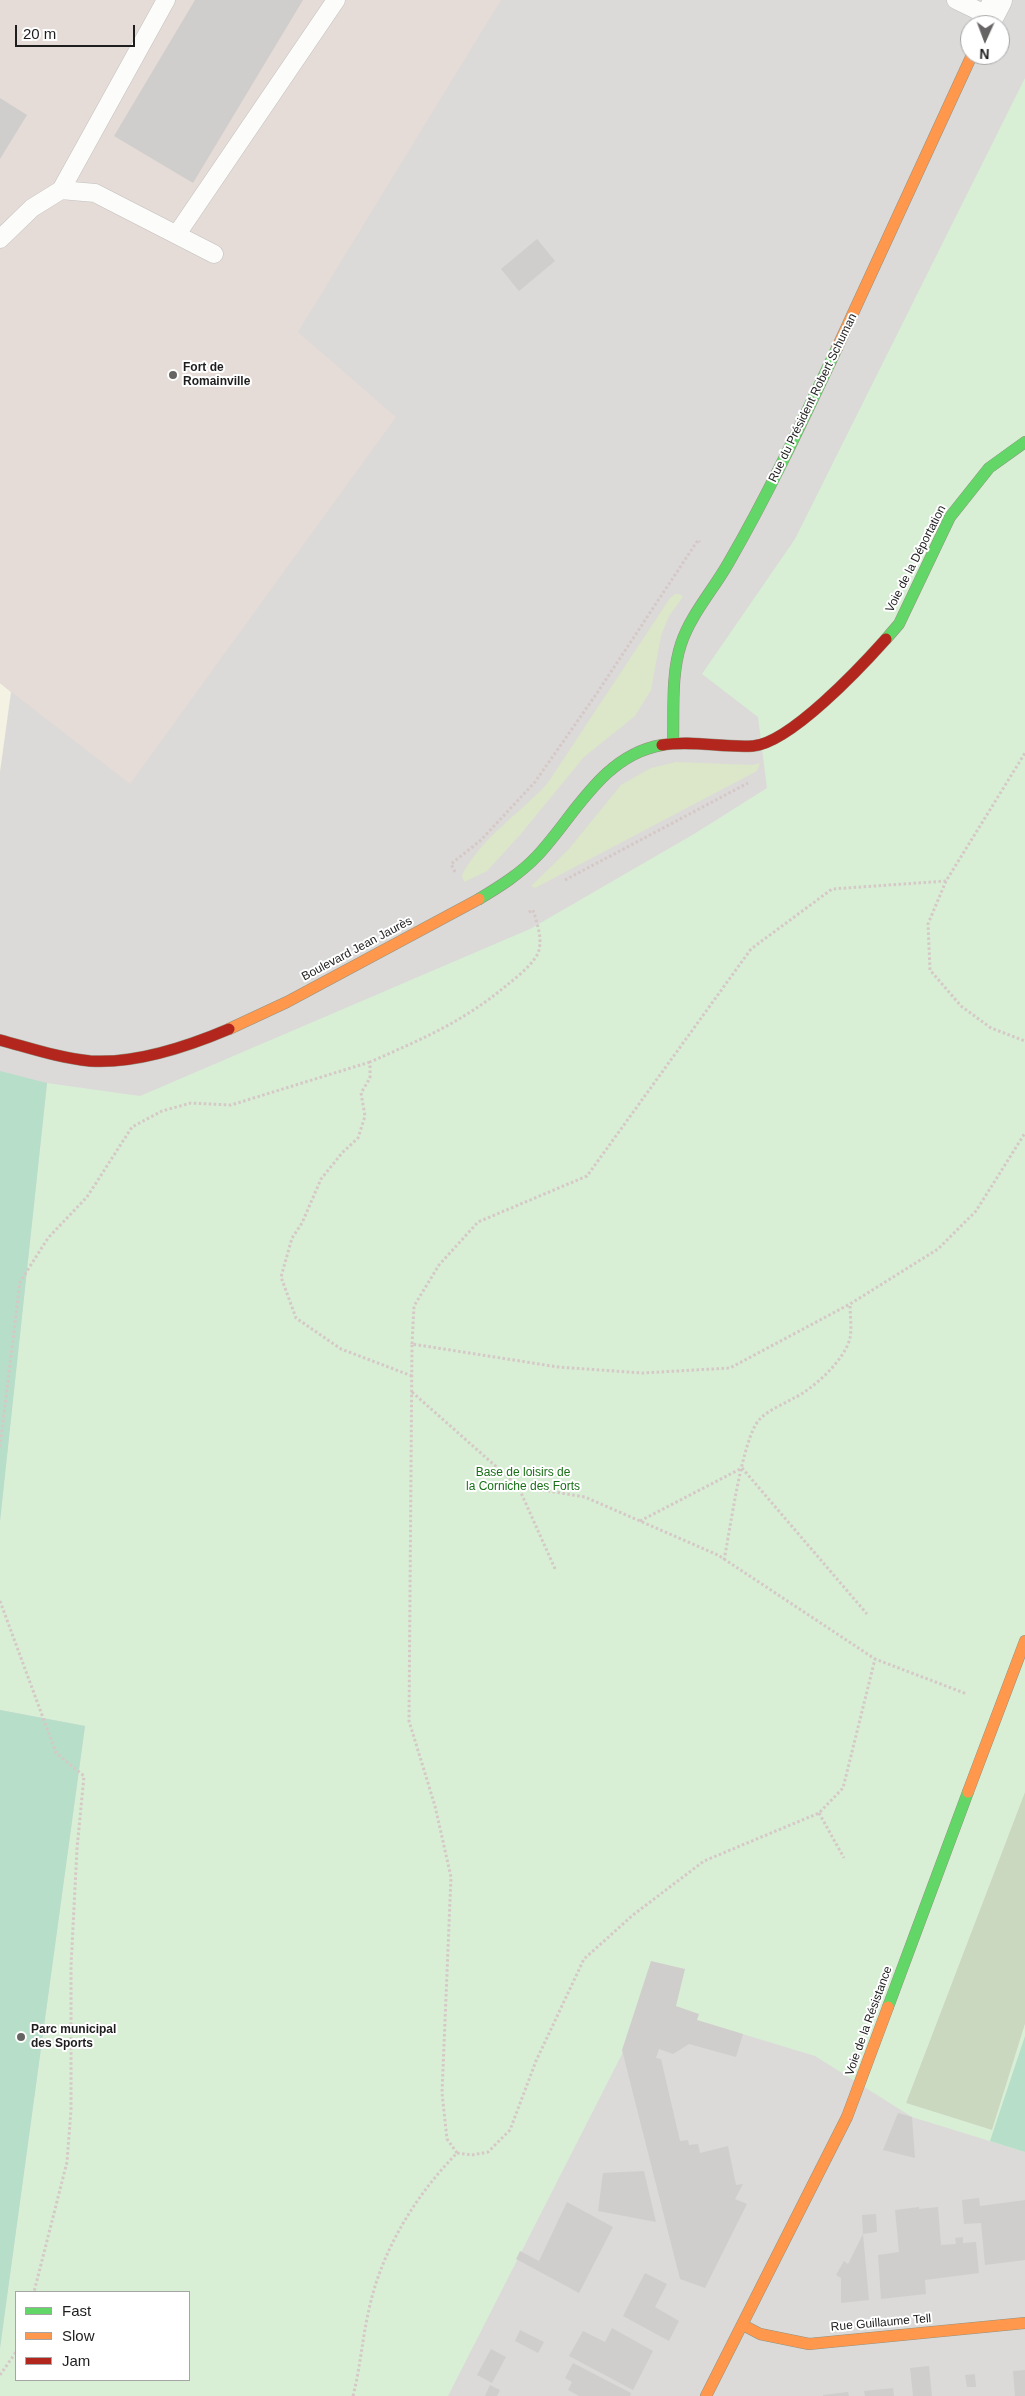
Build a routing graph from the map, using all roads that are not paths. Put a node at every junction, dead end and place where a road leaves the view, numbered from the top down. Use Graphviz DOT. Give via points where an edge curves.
graph roads {
  1 [pos="166,0"];
  2 [pos="336,0"];
  3 [pos="956,0"];
  4 [pos="991,14"];
  5 [pos="967,65"];
  6 [pos="62,190"];
  7 [pos="177,234"];
  8 [pos="0,239"];
  9 [pos="214,254"];
  10 [pos="1025,442"];
  11 [pos="673,742"];
  12 [pos="0,1040"];
  13 [pos="1025,1641"];
  14 [pos="1025,2323"];
  15 [pos="744,2325"];
  16 [pos="706,2396"];
  1 -- 6 [label="lane"];
  2 -- 7 [label="lane"];
  3 -- 4 [label="lane"];
  5 -- 11 [label="street, Rue du Président Robert Schuman" via="856,310 776,474 681,644 676,666"];
  6 -- 7 [label="lane" via="95,193"];
  6 -- 8 [label="lane" via="32,208"];
  7 -- 9 [label="lane"];
  10 -- 11 [label="street, Voie de la Déportation" via="989,468 955,510 899,624 864,664 820,705 765,744"];
  11 -- 12 [label="street, Boulevard Jean Jaurès" via="643,750 615,766 591,790 541,854 519,873 470,903 245,1024 181,1048 103,1061 59,1055"];
  13 -- 15 [label="street, Voie de la Résistance" via="848,2118"];
  14 -- 15 [label="street, Rue Guillaume Tell" via="809,2344 760,2334"];
  15 -- 16 [label="street, Voie de la Résistance"];
}
